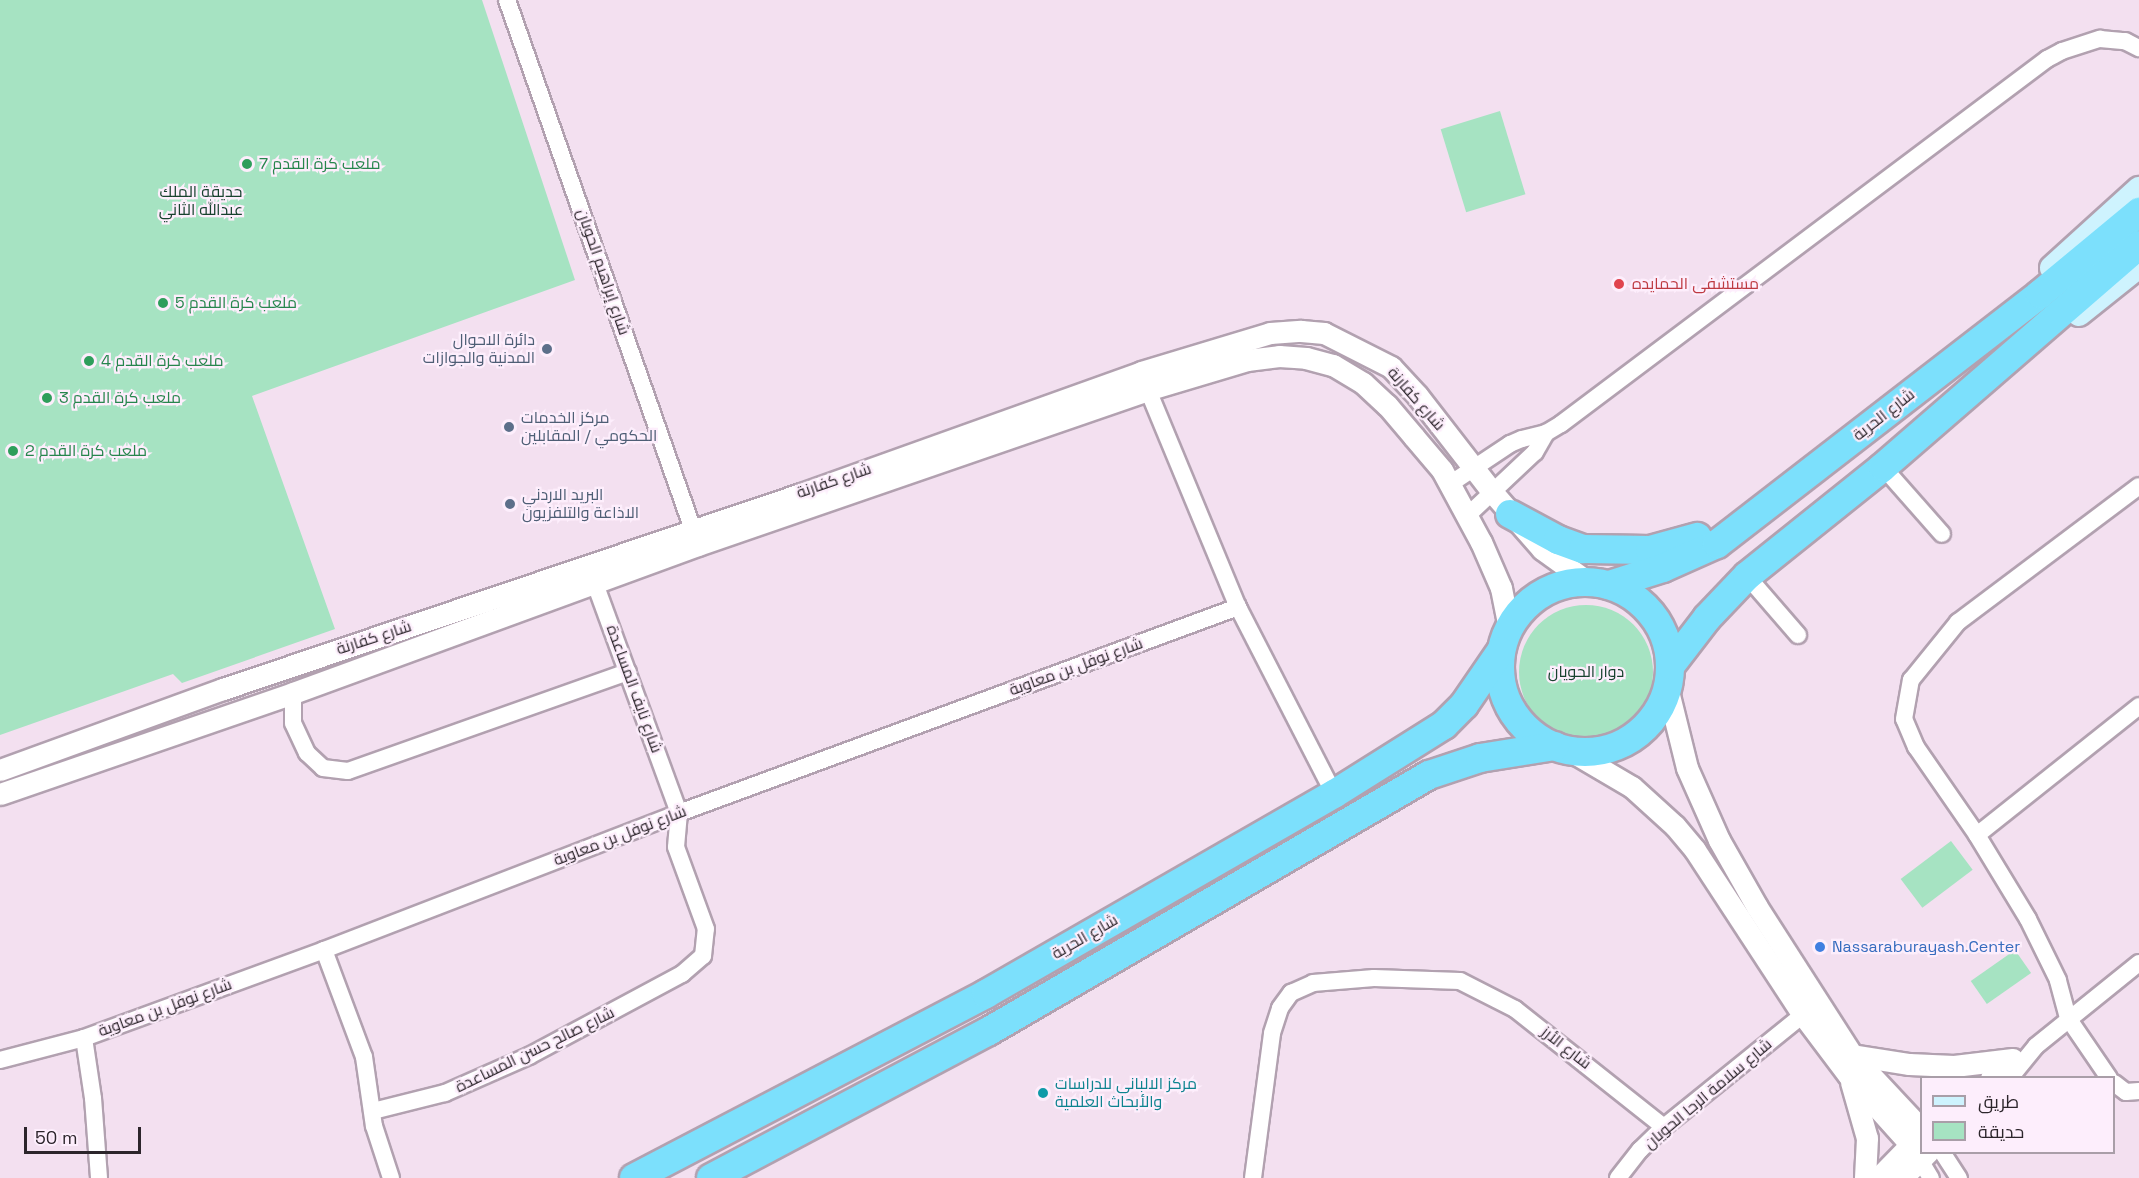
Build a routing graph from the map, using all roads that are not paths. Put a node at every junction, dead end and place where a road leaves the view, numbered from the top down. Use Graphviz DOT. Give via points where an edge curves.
graph roads {
  1 [pos="507,0"];
  2 [pos="2139,48"];
  3 [pos="2139,189"];
  4 [pos="2139,212"];
  5 [pos="2139,245"];
  6 [pos="2139,267"];
  7 [pos="2047,305"];
  8 [pos="1989,333"];
  9 [pos="2007,362"];
  10 [pos="1144,381"];
  11 [pos="1546,433"];
  12 [pos="1883,467"];
  13 [pos="1473,468"];
  14 [pos="1450,484"];
  15 [pos="2139,486"];
  16 [pos="1501,503"];
  17 [pos="1767,506"];
  18 [pos="1467,516"];
  19 [pos="1942,534"];
  20 [pos="695,538"];
  21 [pos="592,574"];
  22 [pos="1747,576"];
  23 [pos="1599,583"];
  24 [pos="1238,607"];
  25 [pos="1798,635"];
  26 [pos="1505,640"];
  27 [pos="628,672"];
  28 [pos="1669,678"];
  29 [pos="293,693"];
  30 [pos="2139,706"];
  31 [pos="1562,748"];
  32 [pos="0,770"];
  33 [pos="0,794"];
  34 [pos="1334,794"];
  35 [pos="680,813"];
  36 [pos="1977,835"];
  37 [pos="324,950"];
  38 [pos="2139,963"];
  39 [pos="1803,1015"];
  40 [pos="2068,1018"];
  41 [pos="84,1038"];
  42 [pos="0,1060"];
  43 [pos="1851,1066"];
  44 [pos="2012,1068"];
  45 [pos="1992,1076"];
  46 [pos="2108,1076"];
  47 [pos="2115,1084"];
  48 [pos="2139,1091"];
  49 [pos="373,1111"];
  50 [pos="1664,1127"];
  51 [pos="1920,1144"];
  52 [pos="1923,1154"];
  53 [pos="1943,1154"];
  54 [pos="99,1178"];
  55 [pos="391,1178"];
  56 [pos="634,1178"];
  57 [pos="711,1178"];
  58 [pos="1253,1178"];
  59 [pos="1618,1178"];
  60 [pos="1865,1178"];
  61 [pos="1878,1178"];
  62 [pos="1902,1178"];
  63 [pos="1931,1178"];
  64 [pos="1959,1178"];
  1 -- 20 [label="street, شارع إبراهيم الحويان"];
  2 -- 11 [label="street" via="2125,41 2100,39 2048,58"];
  3 -- 8 [label="main road" via="2042,276"];
  4 -- 7 [label="highway, شارع الحرية"];
  5 -- 7 [label="highway, شارع الحرية"];
  6 -- 9 [label="main road" via="2058,331"];
  7 -- 8 [label="highway, شارع الحرية"];
  7 -- 9 [label="highway, شارع الحرية"];
  8 -- 17 [label="highway, شارع الحرية"];
  9 -- 12 [label="highway, شارع الحرية"];
  10 -- 13 [label="street, شارع كفارنة" via="1270,333 1324,333 1391,368"];
  10 -- 14 [label="street, شارع كفارنة" via="1279,356 1333,365 1363,383 1387,405"];
  10 -- 20 [label="street, شارع كفارنة"];
  10 -- 24 [label="street"];
  11 -- 13 [label="street" via="1522,439"];
  11 -- 16 [label="street"];
  12 -- 19 [label="street"];
  12 -- 22 [label="highway, شارع الحرية"];
  13 -- 14 [label="street"];
  13 -- 16 [label="street, شارع كفارنة"];
  14 -- 18 [label="street, شارع كفارنة"];
  15 -- 36 [label="street" via="1958,622 1911,680 1904,719 1916,747"];
  16 -- 17 [label="highway" via="1558,540 1583,549 1623,551 1678,543"];
  16 -- 18 [label="street"];
  16 -- 23 [label="street, شارع كفارنة" via="1542,549"];
  17 -- 23 [label="highway, شارع الحرية" via="1709,548 1663,568"];
  18 -- 26 [label="street, شارع كفارنة" via="1501,588"];
  20 -- 21 [label="street, شارع كفارنة"];
  21 -- 27 [label="street, شارع نايف المساعدة"];
  21 -- 29 [label="street, شارع كفارنة"];
  21 -- 32 [label="street, شارع كفارنة" via="223,689"];
  22 -- 25 [label="street"];
  22 -- 28 [label="highway, شارع الحرية" via="1707,618"];
  23 -- 26 [label="highway" via="1564,584 1542,594 1523,609"];
  23 -- 28 [label="highway" via="1629,594 1653,615 1667,644"];
  24 -- 34 [label="street"];
  24 -- 35 [label="street, شارع نوفل بن معاوية"];
  26 -- 31 [label="highway" via="1500,675 1506,698 1517,718 1534,735"];
  26 -- 34 [label="highway, شارع الحرية" via="1464,705 1444,725"];
  27 -- 29 [label="street" via="348,771 323,768 307,753 293,723"];
  27 -- 35 [label="street, شارع نايف المساعدة"];
  28 -- 31 [label="highway" via="1653,719 1638,734 1599,751"];
  28 -- 43 [label="street" via="1687,768 1719,840"];
  29 -- 33 [label="street, شارع كفارنة"];
  30 -- 36 [label="street"];
  31 -- 39 [label="street" via="1632,787 1675,826 1695,850"];
  31 -- 57 [label="highway, شارع الحرية" via="1480,758 1429,776 989,1031"];
  34 -- 56 [label="highway, شارع الحرية" via="986,994"];
  35 -- 37 [label="street, شارع نوفل بن معاوية"];
  35 -- 49 [label="street, شارع صالح حسن المساعدة" via="676,847 706,929 703,956 695,965 565,1039 473,1082"];
  36 -- 40 [label="street" via="2050,962"];
  37 -- 41 [label="street, شارع نوفل بن معاوية"];
  37 -- 49 [label="street" via="364,1058"];
  38 -- 40 [label="street"];
  39 -- 43 [label="street"];
  39 -- 50 [label="street, شارع سلامة الرجا الحويان"];
  40 -- 44 [label="street"];
  40 -- 46 [label="street"];
  41 -- 42 [label="street, شارع نوفل بن معاوية"];
  41 -- 54 [label="street"];
  43 -- 44 [label="street"];
  43 -- 51 [label="street"];
  43 -- 60 [label="street" via="1867,1138"];
  44 -- 45 [label="street"];
  47 -- 48 [label="street" via="2126,1092"];
  49 -- 55 [label="street"];
  50 -- 58 [label="street, شارع الأرز" via="1515,1009 1460,981 1418,978 1313,983 1292,993 1280,1008 1272,1033"];
  50 -- 59 [label="street, شارع سلامة الرجا الحويان"];
  51 -- 61 [label="street"];
  51 -- 62 [label="street"];
  52 -- 63 [label="street"];
  53 -- 64 [label="street"];
}
